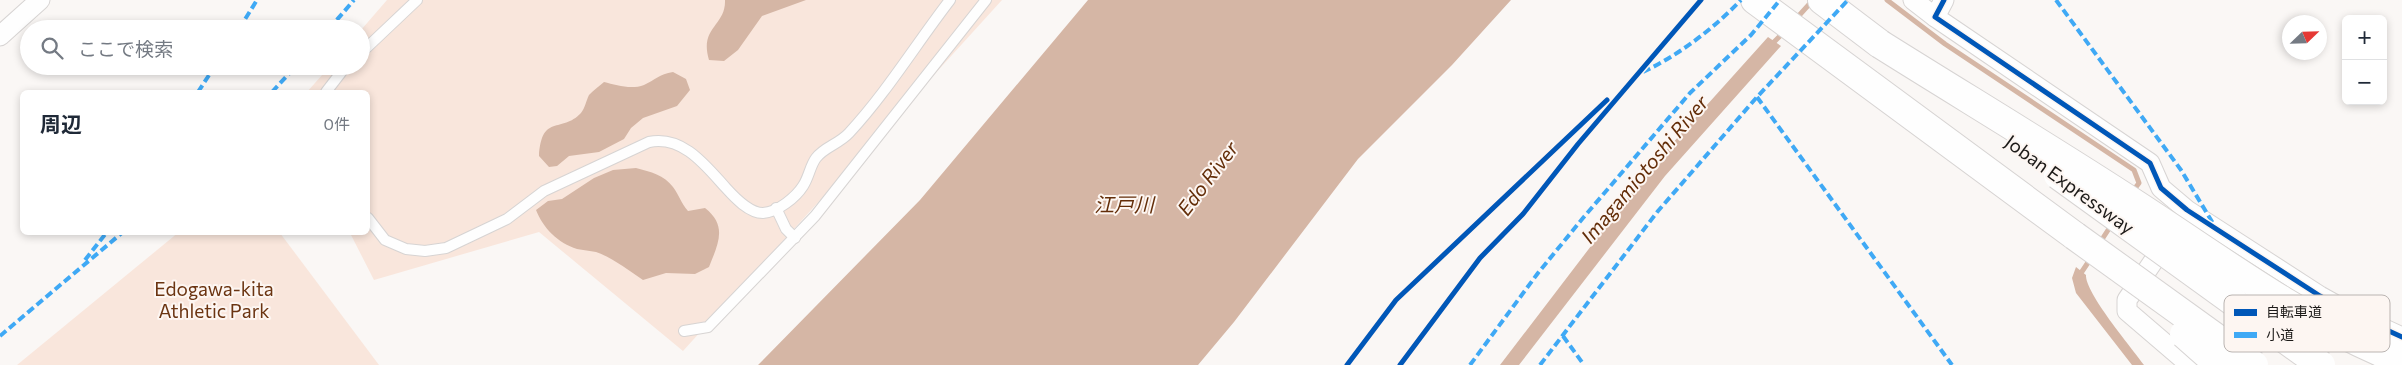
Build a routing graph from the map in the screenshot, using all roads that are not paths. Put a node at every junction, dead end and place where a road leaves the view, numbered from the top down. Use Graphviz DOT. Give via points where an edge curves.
graph roads {
  1 [pos="40,0"];
  2 [pos="417,0"];
  3 [pos="950,0"];
  4 [pos="986,0"];
  5 [pos="1756,0"];
  6 [pos="1822,0"];
  7 [pos="1913,0"];
  8 [pos="1944,0"];
  9 [pos="1935,16"];
  10 [pos="0,36"];
  11 [pos="370,44"];
  12 [pos="1880,44"];
  13 [pos="339,75"];
  14 [pos="328,90"];
  15 [pos="776,208"];
  16 [pos="2187,210"];
  17 [pos="370,220"];
  18 [pos="2075,236"];
  19 [pos="795,238"];
  20 [pos="2225,295"];
  21 [pos="2273,295"];
  22 [pos="2318,295"];
  23 [pos="684,331"];
  24 [pos="2390,332"];
  25 [pos="2402,337"];
  26 [pos="2224,343"];
  27 [pos="2236,352"];
  28 [pos="2303,352"];
  29 [pos="2383,352"];
  30 [pos="2402,360"];
  31 [pos="2190,365"];
  32 [pos="2219,365"];
  33 [pos="2254,365"];
  34 [pos="2321,365"];
  1 -- 10 [label="street"];
  2 -- 11 [label="lane"];
  3 -- 15 [label="lane" via="849,133 815,159 803,187"];
  4 -- 19 [label="lane"];
  5 -- 18 [label="highway, Joban Expressway"];
  6 -- 12 [label="highway, Joban Expressway"];
  7 -- 9 [label="street"];
  8 -- 9 [label="street"];
  9 -- 16 [label="street" via="2150,164 2161,188"];
  12 -- 20 [label="highway, Joban Expressway, bridge"];
  12 -- 21 [label="highway, bridge" via="2136,204"];
  13 -- 14 [label="lane"];
  15 -- 17 [label="lane" via="763,213 744,206 696,157 662,139 552,186 507,219 446,248 406,249 386,240"];
  15 -- 19 [label="lane" via="786,229"];
  16 -- 22 [label="street"];
  16 -- 31 [label="street" via="2127,300 2127,311"];
  18 -- 26 [label="highway, Joban Expressway, bridge"];
  18 -- 32 [label="highway, bridge"];
  19 -- 23 [label="lane" via="708,327"];
  24 -- 25 [label="street"];
  27 -- 33 [label="highway, Joban Expressway, bridge"];
  28 -- 34 [label="highway, Joban Expressway, bridge"];
  29 -- 30 [label="highway, bridge"];
}
